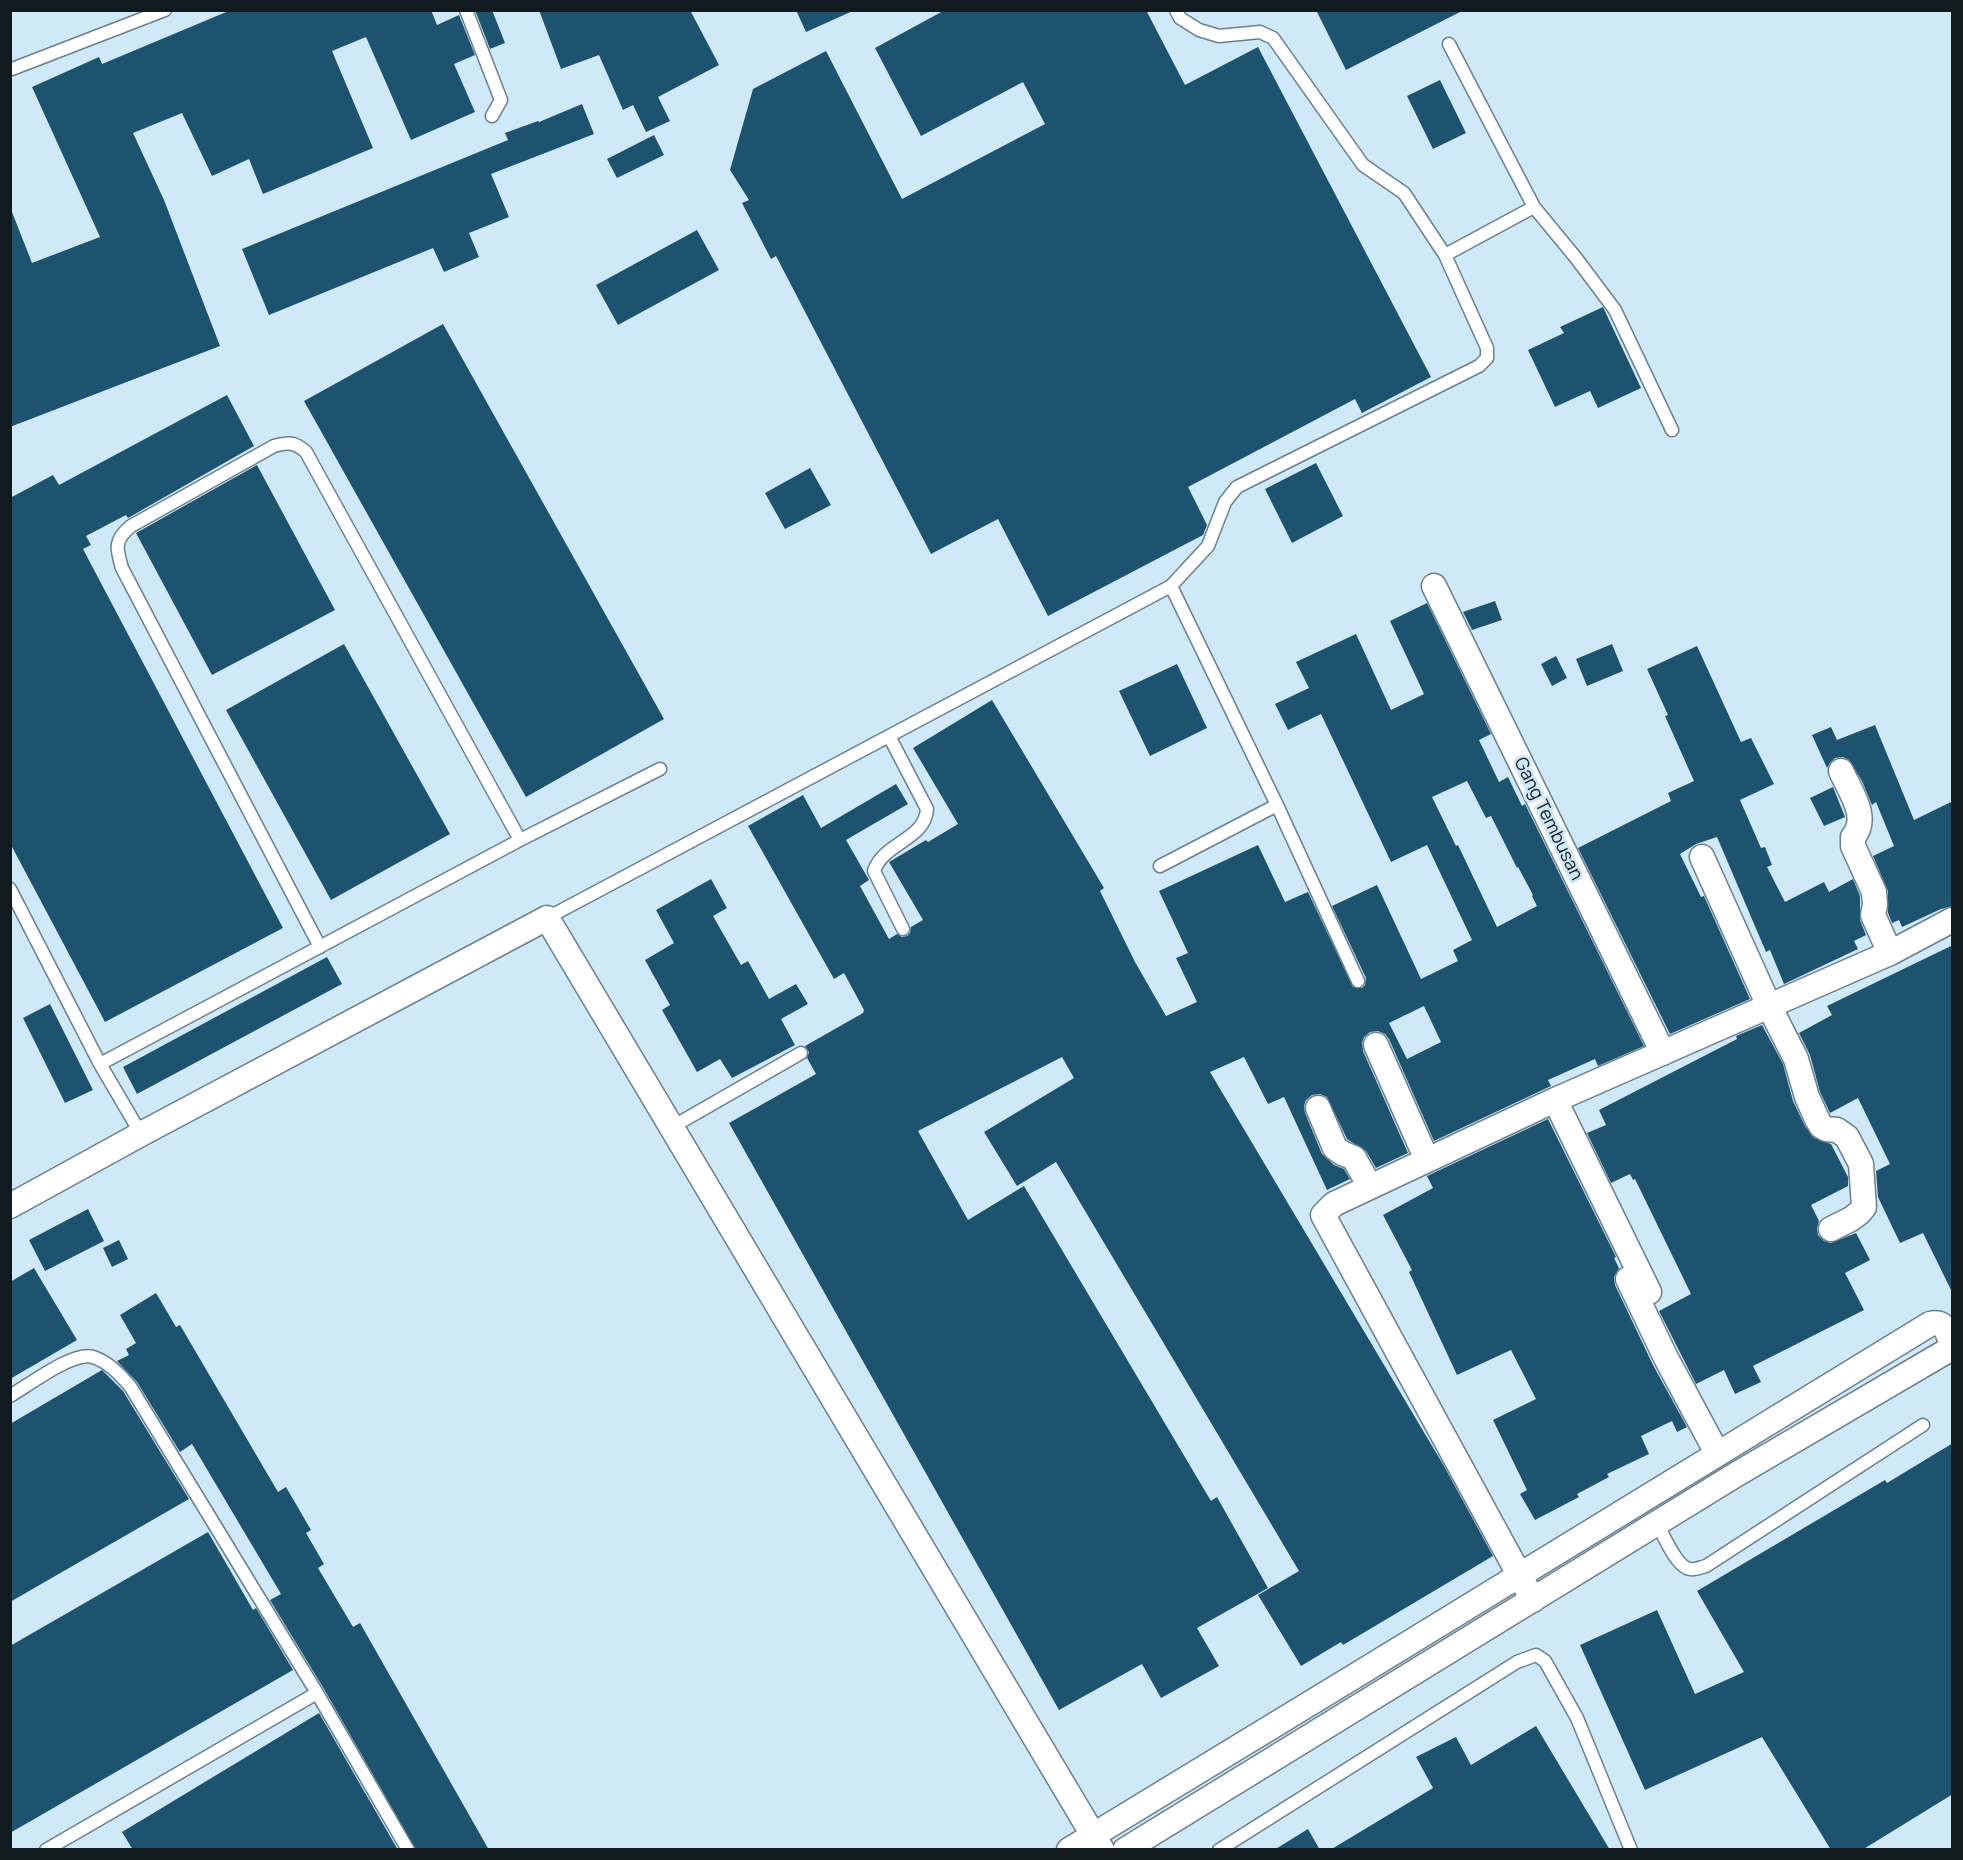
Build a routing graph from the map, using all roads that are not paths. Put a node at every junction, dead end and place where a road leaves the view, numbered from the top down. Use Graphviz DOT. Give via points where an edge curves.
graph roads {
  1 [pos="165,10"];
  2 [pos="466,10"];
  3 [pos="1176,10"];
  4 [pos="1449,44"];
  5 [pos="12,69"];
  6 [pos="492,116"];
  7 [pos="1534,207"];
  8 [pos="1445,255"];
  9 [pos="1672,430"];
  10 [pos="1171,586"];
  11 [pos="1434,586"];
  12 [pos="889,736"];
  13 [pos="660,769"];
  14 [pos="1841,771"];
  15 [pos="1277,805"];
  16 [pos="520,840"];
  17 [pos="1702,857"];
  18 [pos="1160,866"];
  19 [pos="10,889"];
  20 [pos="547,918"];
  21 [pos="1953,920"];
  22 [pos="903,929"];
  23 [pos="320,947"];
  24 [pos="1890,953"];
  25 [pos="1358,981"];
  26 [pos="1769,1006"];
  27 [pos="1376,1045"];
  28 [pos="801,1053"];
  29 [pos="1663,1053"];
  30 [pos="100,1064"];
  31 [pos="1555,1100"];
  32 [pos="1318,1108"];
  33 [pos="672,1127"];
  34 [pos="141,1134"];
  35 [pos="1427,1160"];
  36 [pos="1370,1186"];
  37 [pos="10,1206"];
  38 [pos="1831,1229"];
  39 [pos="1622,1266"];
  40 [pos="1649,1292"];
  41 [pos="1953,1347"];
  42 [pos="10,1396"];
  43 [pos="1923,1425"];
  44 [pos="1720,1451"];
  45 [pos="1737,1474"];
  46 [pos="1657,1523"];
  47 [pos="1521,1575"];
  48 [pos="1533,1600"];
  49 [pos="1373,1665"];
  50 [pos="1388,1690"];
  51 [pos="317,1693"];
  52 [pos="1098,1842"];
  53 [pos="46,1850"];
  54 [pos="408,1850"];
  55 [pos="1069,1850"];
  56 [pos="1125,1850"];
  57 [pos="1219,1850"];
  58 [pos="1631,1850"];
  1 -- 5 [label="lane"];
  2 -- 6 [label="lane" via="501,100"];
  3 -- 8 [label="lane" via="1180,18 1199,30 1219,36 1260,32 1273,38 1363,165 1404,193"];
  4 -- 7 [label="lane"];
  7 -- 8 [label="lane"];
  7 -- 9 [label="lane" via="1615,310"];
  8 -- 10 [label="lane" via="1487,348 1487,358 1479,366 1237,487 1225,502 1208,546"];
  10 -- 12 [label="lane"];
  10 -- 15 [label="lane"];
  11 -- 29 [label="street, Gang Tembusan"];
  12 -- 20 [label="lane"];
  12 -- 22 [label="lane" via="927,809 927,819 921,828 884,854 874,870"];
  13 -- 16 [label="lane"];
  14 -- 24 [label="street" via="1858,808 1860,823 1852,837 1853,846 1874,892 1873,915"];
  15 -- 18 [label="lane"];
  15 -- 25 [label="lane"];
  16 -- 23 [label="lane"];
  16 -- 23 [label="lane" via="306,452 288,442 274,446 131,526 121,535 116,549 122,568"];
  17 -- 26 [label="street"];
  19 -- 30 [label="lane"];
  20 -- 33 [label="street"];
  20 -- 34 [label="street"];
  21 -- 24 [label="street"];
  23 -- 30 [label="lane"];
  24 -- 26 [label="street"];
  26 -- 29 [label="street"];
  26 -- 38 [label="street" via="1796,1059 1821,1126 1846,1137 1861,1164 1864,1207"];
  27 -- 35 [label="street"];
  28 -- 33 [label="lane"];
  29 -- 31 [label="street"];
  30 -- 34 [label="lane"];
  31 -- 35 [label="street"];
  31 -- 40 [label="street"];
  32 -- 36 [label="street" via="1335,1148 1354,1158"];
  33 -- 52 [label="street"];
  34 -- 37 [label="street"];
  35 -- 36 [label="street"];
  36 -- 47 [label="street" via="1334,1204 1323,1215"];
  39 -- 44 [label="street" via="1666,1358"];
  41 -- 44 [label="street" via="1944,1325 1930,1324"];
  41 -- 45 [label="street"];
  42 -- 51 [label="lane" via="74,1358 92,1357 114,1369 130,1386"];
  43 -- 46 [label="lane" via="1706,1566 1686,1568 1673,1554"];
  44 -- 45 [label="street"];
  44 -- 47 [label="street"];
  45 -- 46 [label="street"];
  46 -- 48 [label="street"];
  47 -- 48 [label="street"];
  47 -- 49 [label="street"];
  48 -- 50 [label="street"];
  49 -- 50 [label="street"];
  49 -- 52 [label="street"];
  50 -- 56 [label="street"];
  51 -- 53 [label="lane"];
  51 -- 54 [label="lane"];
  52 -- 55 [label="street"];
  57 -- 58 [label="lane" via="1517,1662 1536,1655 1545,1660 1577,1718"];
}
